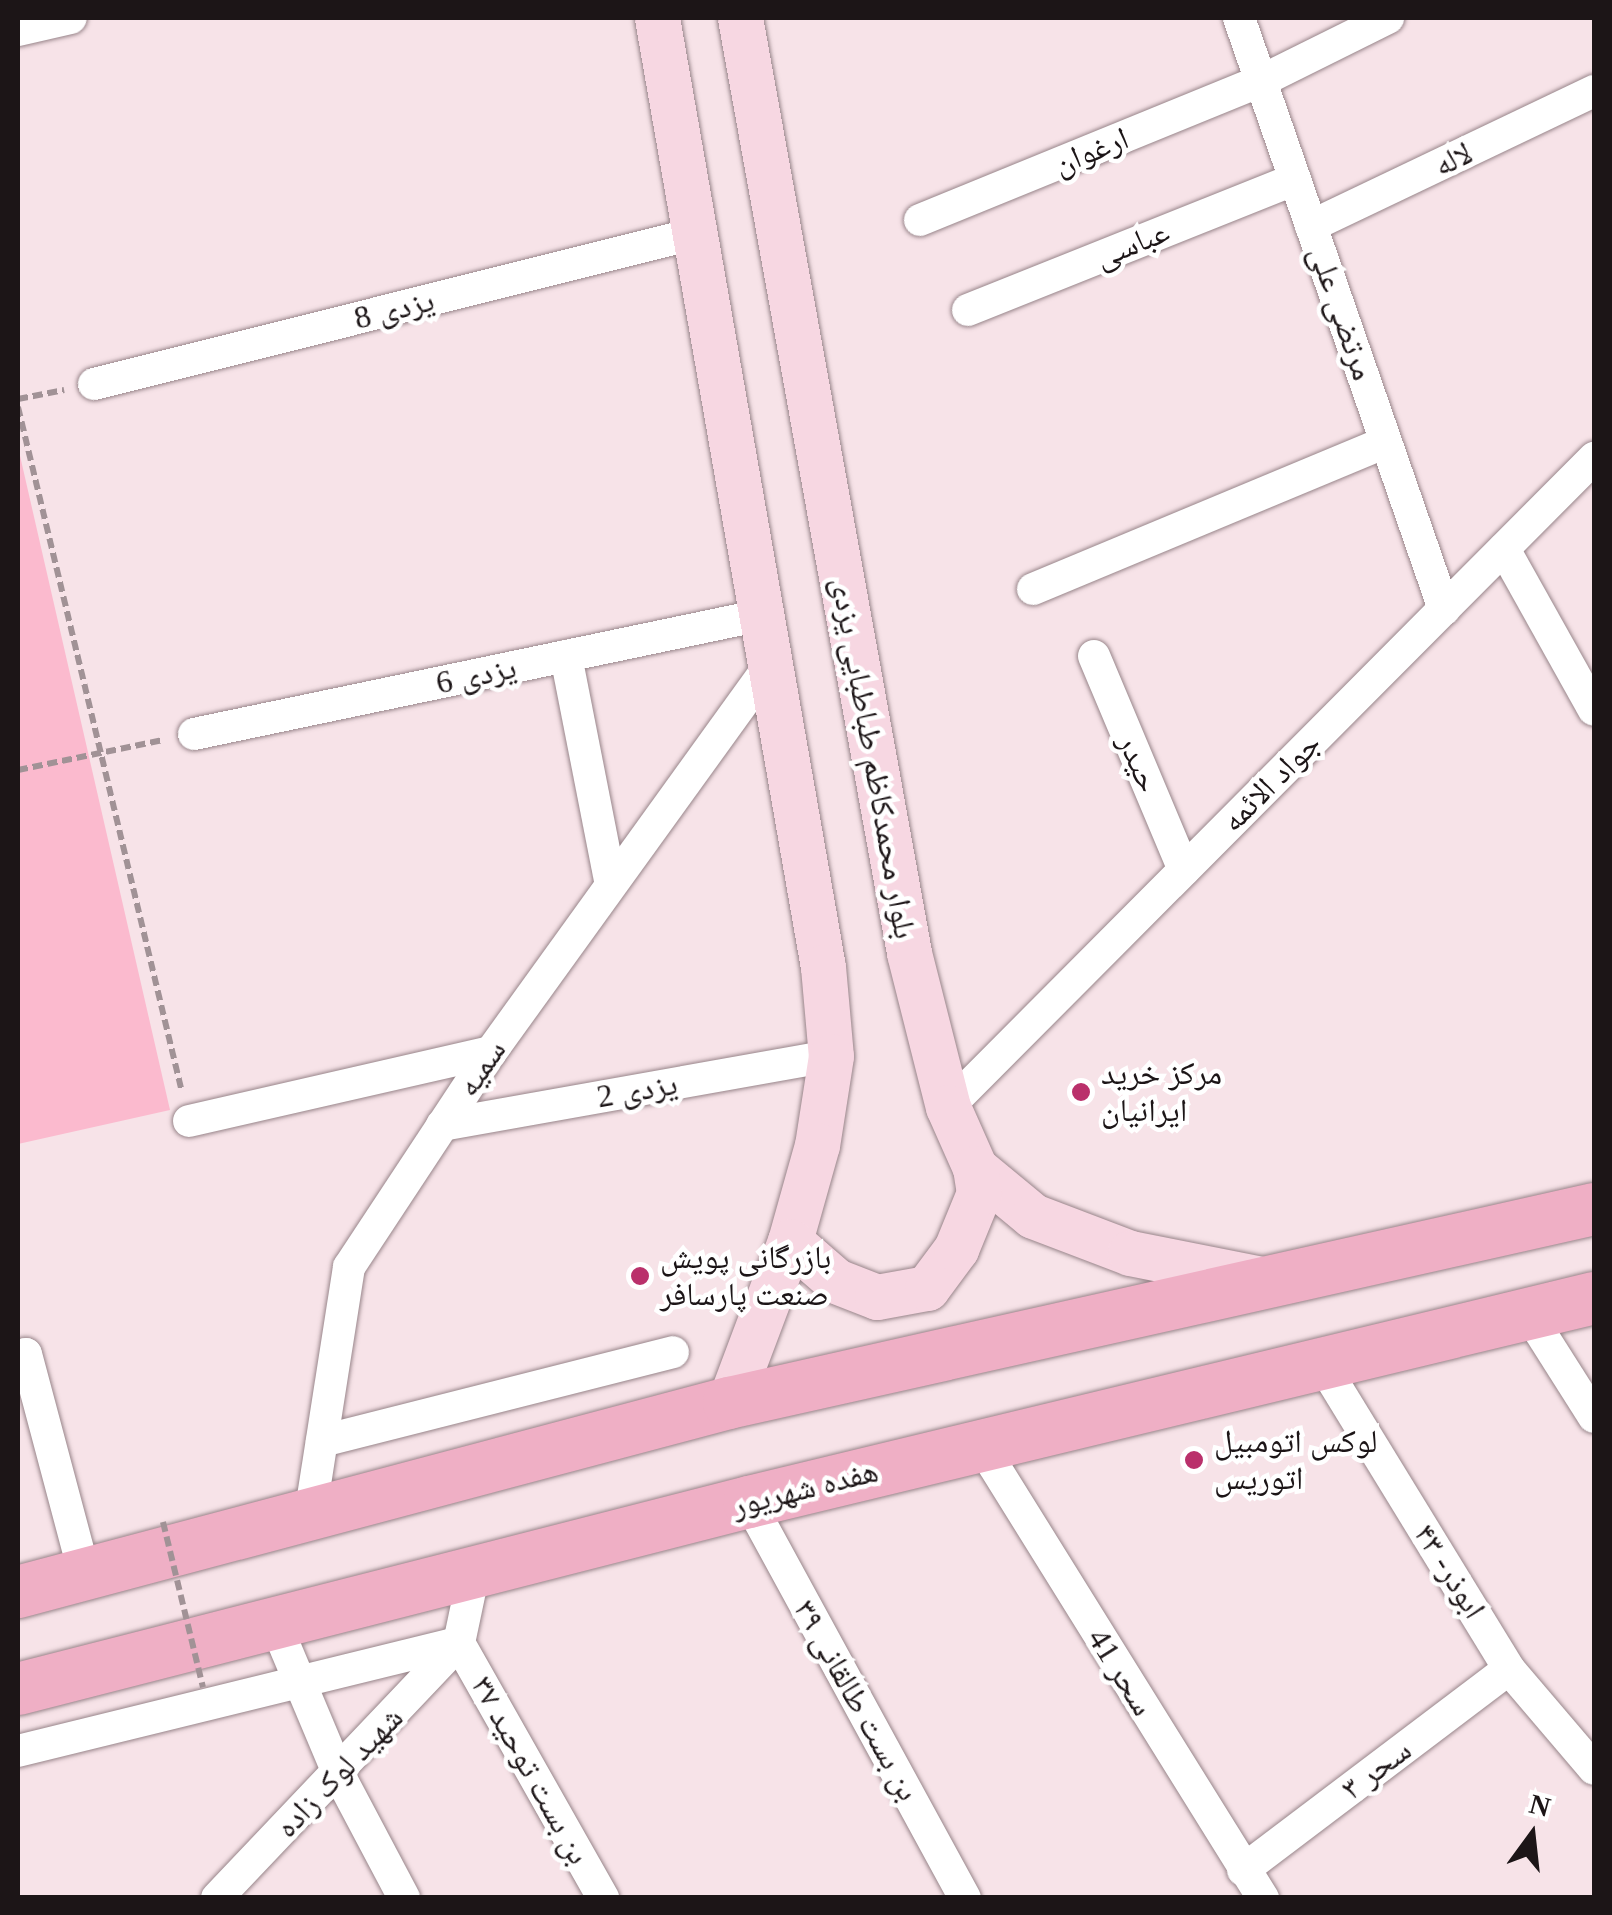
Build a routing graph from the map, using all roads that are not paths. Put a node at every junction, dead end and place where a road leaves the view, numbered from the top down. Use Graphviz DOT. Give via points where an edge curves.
graph roads {
  1 [pos="71,18"];
  2 [pos="656,18"];
  3 [pos="740,18"];
  4 [pos="1239,18"];
  5 [pos="1388,18"];
  6 [pos="18,30"];
  7 [pos="1261,81"];
  8 [pos="1594,91"];
  9 [pos="1295,178"];
  10 [pos="920,220"];
  11 [pos="1312,226"];
  12 [pos="694,234"];
  13 [pos="968,310"];
  14 [pos="94,384"];
  15 [pos="1386,442"];
  16 [pos="1594,458"];
  17 [pos="1504,549"];
  18 [pos="1032,590"];
  19 [pos="1444,608"];
  20 [pos="757,616"];
  21 [pos="566,656"];
  22 [pos="1094,656"];
  23 [pos="767,669"];
  24 [pos="1594,710"];
  25 [pos="194,734"];
  26 [pos="1184,870"];
  27 [pos="610,881"];
  28 [pos="490,1052"];
  29 [pos="831,1056"];
  30 [pos="948,1106"];
  31 [pos="189,1121"];
  32 [pos="442,1124"];
  33 [pos="976,1168"];
  34 [pos="1594,1209"];
  35 [pos="790,1242"];
  36 [pos="1278,1282"];
  37 [pos="1594,1298"];
  38 [pos="1528,1313"];
  39 [pos="673,1352"];
  40 [pos="18,1356"];
  41 [pos="1321,1362"];
  42 [pos="729,1403"];
  43 [pos="1594,1417"];
  44 [pos="322,1441"];
  45 [pos="981,1445"];
  46 [pos="749,1502"];
  47 [pos="310,1516"];
  48 [pos="474,1572"];
  49 [pos="84,1576"];
  50 [pos="18,1592"];
  51 [pos="275,1623"];
  52 [pos="459,1643"];
  53 [pos="1510,1668"];
  54 [pos="296,1682"];
  55 [pos="18,1689"];
  56 [pos="18,1751"];
  57 [pos="1594,1770"];
  58 [pos="340,1776"];
  59 [pos="1243,1870"];
  60 [pos="217,1898"];
  61 [pos="404,1898"];
  62 [pos="603,1898"];
  63 [pos="966,1898"];
  64 [pos="1264,1898"];
  1 -- 6 [label="street"];
  2 -- 12 [label="main road"];
  3 -- 30 [label="main road, بلوار محمدکاظم طباطبایی یزدی" via="909,953"];
  4 -- 7 [label="street, مرتضی علی"];
  5 -- 7 [label="street, ارغوان"];
  7 -- 9 [label="street, مرتضی علی"];
  7 -- 10 [label="street, ارغوان"];
  8 -- 11 [label="street, لاله"];
  9 -- 11 [label="street, مرتضی علی"];
  9 -- 13 [label="street, عباسی"];
  11 -- 15 [label="street, مرتضی علی"];
  12 -- 14 [label="street, یزدی 8"];
  12 -- 20 [label="main road"];
  15 -- 18 [label="street"];
  15 -- 19 [label="street, مرتضی علی"];
  16 -- 17 [label="street, جواد الائمه"];
  17 -- 19 [label="street, جواد الائمه"];
  17 -- 24 [label="street"];
  19 -- 26 [label="street, جواد الائمه"];
  20 -- 21 [label="street, یزدی 6"];
  20 -- 23 [label="main road"];
  21 -- 25 [label="street, یزدی 6"];
  21 -- 27 [label="street"];
  22 -- 26 [label="street, حیدر"];
  23 -- 27 [label="street, سمیه"];
  23 -- 29 [label="main road" via="823,967"];
  26 -- 30 [label="street, جواد الائمه"];
  27 -- 28 [label="street, سمیه"];
  28 -- 31 [label="street"];
  28 -- 32 [label="street, سمیه"];
  29 -- 32 [label="street, یزدی 2"];
  29 -- 35 [label="main road" via="817,1145"];
  30 -- 33 [label="main road, بلوار محمدکاظم طباطبایی یزدی"];
  32 -- 44 [label="street, سمیه" via="349,1267"];
  33 -- 35 [label="main road" via="979,1194 956,1249 926,1288 877,1298 836,1280"];
  33 -- 36 [label="main road, بلوار محمدکاظم طباطبایی یزدی" via="1032,1216 1114,1247"];
  34 -- 36 [label="main road"];
  35 -- 42 [label="main road"];
  36 -- 42 [label="main road"];
  37 -- 38 [label="main road, هفده شهریور"];
  38 -- 41 [label="main road, هفده شهریور"];
  38 -- 43 [label="street"];
  39 -- 44 [label="street"];
  40 -- 49 [label="street" via="26,1354"];
  41 -- 45 [label="main road, هفده شهریور"];
  41 -- 53 [label="street, ابوذر- ۴۳"];
  42 -- 47 [label="main road"];
  44 -- 47 [label="street, سمیه"];
  45 -- 46 [label="main road, هفده شهریور"];
  45 -- 59 [label="street, سحر 41"];
  46 -- 48 [label="main road, هفده شهریور"];
  46 -- 63 [label="street, بن‌ بست طالقانی ۳۹"];
  47 -- 49 [label="main road"];
  48 -- 51 [label="main road, هفده شهریور"];
  48 -- 52 [label="street"];
  49 -- 50 [label="main road"];
  51 -- 54 [label="street"];
  51 -- 55 [label="main road, هفده شهریور"];
  52 -- 54 [label="street"];
  52 -- 58 [label="street, شهید لوک زاده"];
  52 -- 62 [label="street, بن بست توحید ۳۷"];
  53 -- 57 [label="street, ابوذر- ۴۳"];
  53 -- 59 [label="street, سحر ۳"];
  54 -- 56 [label="street"];
  54 -- 58 [label="street"];
  58 -- 60 [label="street, شهید لوک زاده"];
  58 -- 61 [label="street"];
  59 -- 64 [label="street, سحر 41"];
}
